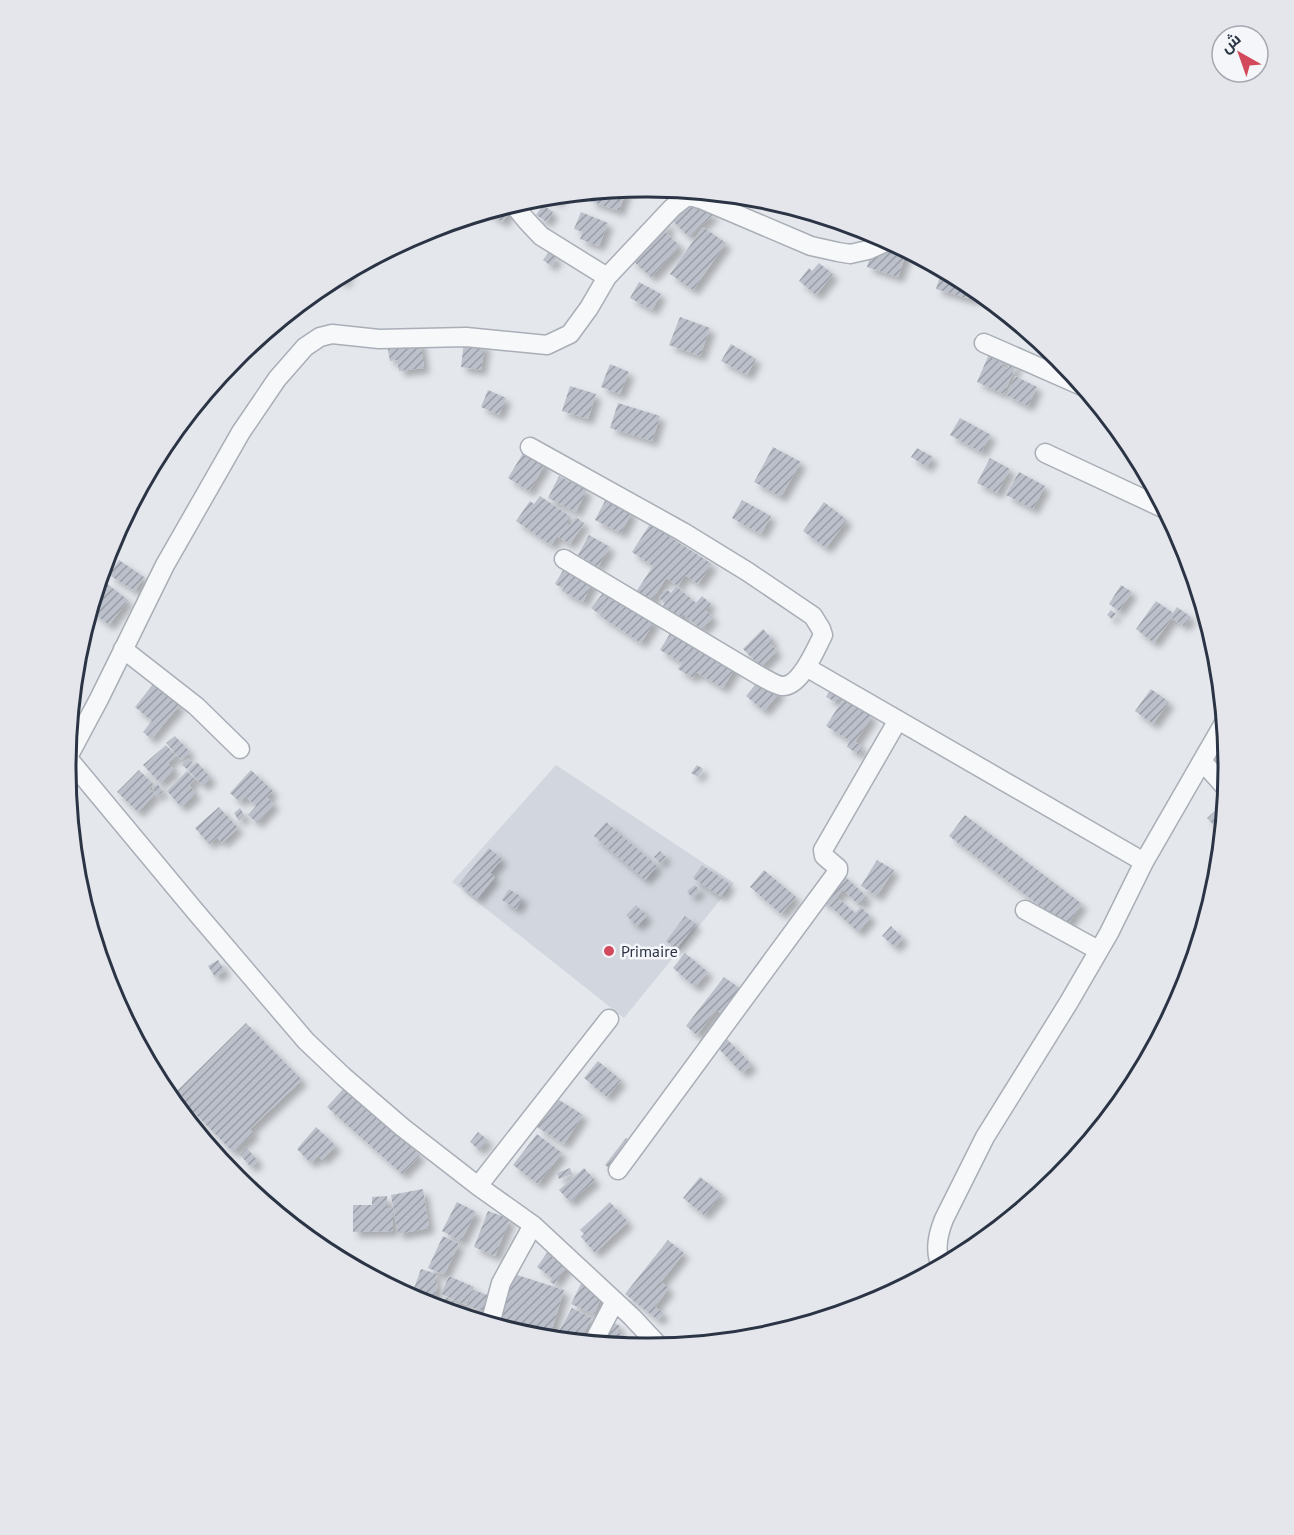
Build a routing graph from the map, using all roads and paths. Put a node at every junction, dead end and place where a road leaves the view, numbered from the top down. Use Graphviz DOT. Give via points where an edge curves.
graph roads {
  1 [pos="685,198"];
  2 [pos="703,200"];
  3 [pos="520,212"];
  4 [pos="877,246"];
  5 [pos="607,277"];
  6 [pos="984,343"];
  7 [pos="1063,378"];
  8 [pos="530,447"];
  9 [pos="1045,453"];
  10 [pos="1153,503"];
  11 [pos="564,559"];
  12 [pos="123,649"];
  13 [pos="806,667"];
  14 [pos="898,720"];
  15 [pos="1216,736"];
  16 [pos="78,738"];
  17 [pos="240,749"];
  18 [pos="1202,761"];
  19 [pos="1217,778"];
  20 [pos="77,781"];
  21 [pos="1144,862"];
  22 [pos="1025,910"];
  23 [pos="1098,950"];
  24 [pos="609,1019"];
  25 [pos="618,1170"];
  26 [pos="478,1186"];
  27 [pos="533,1225"];
  28 [pos="938,1258"];
  29 [pos="615,1301"];
  30 [pos="492,1317"];
  31 [pos="597,1336"];
  32 [pos="651,1338"];
  1 -- 5 [label="street"];
  2 -- 4 [label="street" via="811,246 850,254"];
  3 -- 5 [label="street" via="541,236"];
  5 -- 12 [label="street" via="570,334 547,345 466,337 380,339 332,334 305,347 277,379 241,432 165,565"];
  6 -- 7 [label="street"];
  8 -- 13 [label="street" via="692,538 813,616 823,635"];
  9 -- 10 [label="street"];
  11 -- 13 [label="street" via="781,686 793,683"];
  12 -- 16 [label="street"];
  12 -- 17 [label="street" via="196,706"];
  13 -- 14 [label="street"];
  14 -- 21 [label="street"];
  14 -- 25 [label="street" via="823,850 838,872"];
  15 -- 18 [label="street"];
  18 -- 19 [label="street"];
  18 -- 21 [label="street"];
  20 -- 26 [label="street" via="306,1041 402,1126"];
  21 -- 23 [label="street"];
  22 -- 23 [label="street"];
  23 -- 28 [label="street" via="969,1167 938,1233"];
  24 -- 26 [label="street"];
  26 -- 27 [label="street"];
  27 -- 29 [label="street"];
  27 -- 30 [label="street" via="501,1282"];
  29 -- 31 [label="street"];
  29 -- 32 [label="street"];
}
